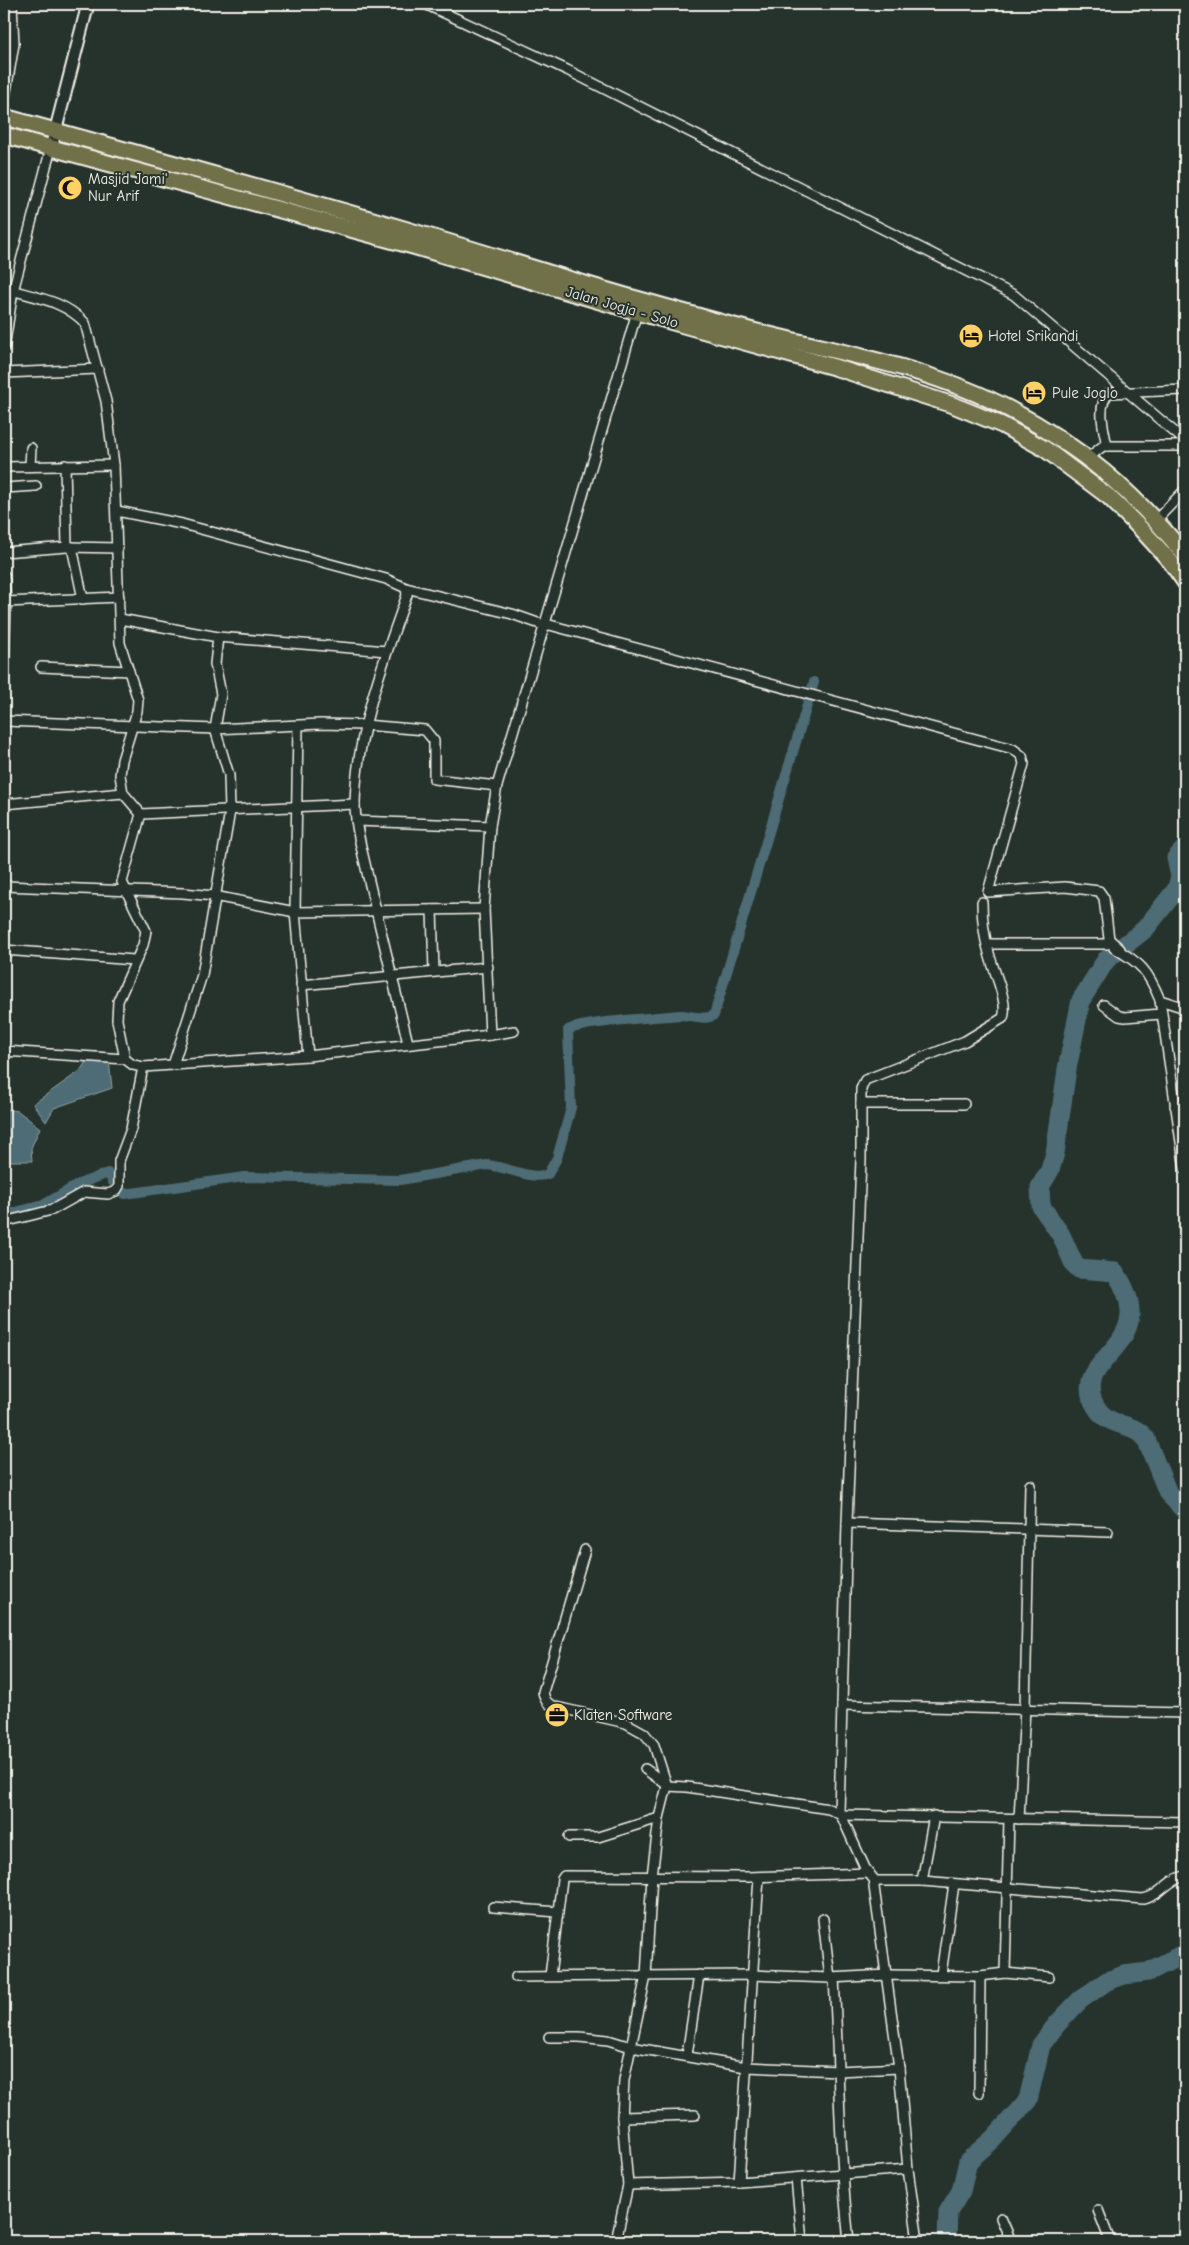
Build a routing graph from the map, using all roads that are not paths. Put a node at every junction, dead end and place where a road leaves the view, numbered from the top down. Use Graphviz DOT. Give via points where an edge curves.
graph roads {
  1 [pos="12,4"];
  2 [pos="88,4"];
  3 [pos="425,4"];
  4 [pos="4,103"];
  5 [pos="4,117"];
  6 [pos="54,131"];
  7 [pos="4,135"];
  8 [pos="51,148"];
  9 [pos="8,290"];
  10 [pos="637,312"];
  11 [pos="4,348"];
  12 [pos="98,369"];
  13 [pos="4,373"];
  14 [pos="1185,390"];
  15 [pos="1127,391"];
  16 [pos="1185,441"];
  17 [pos="1107,446"];
  18 [pos="1185,446"];
  19 [pos="31,448"];
  20 [pos="1088,458"];
  21 [pos="65,465"];
  22 [pos="114,465"];
  23 [pos="30,466"];
  24 [pos="4,467"];
  25 [pos="36,486"];
  26 [pos="4,488"];
  27 [pos="1185,490"];
  28 [pos="117,511"];
  29 [pos="1156,520"];
  30 [pos="70,547"];
  31 [pos="118,548"];
  32 [pos="4,552"];
  33 [pos="1185,555"];
  34 [pos="4,575"];
  35 [pos="1185,582"];
  36 [pos="406,588"];
  37 [pos="119,597"];
  38 [pos="83,598"];
  39 [pos="6,602"];
  40 [pos="120,619"];
  41 [pos="546,625"];
  42 [pos="218,637"];
  43 [pos="387,651"];
  44 [pos="4,666"];
  45 [pos="42,667"];
  46 [pos="128,671"];
  47 [pos="4,721"];
  48 [pos="131,725"];
  49 [pos="364,725"];
  50 [pos="298,726"];
  51 [pos="215,729"];
  52 [pos="497,786"];
  53 [pos="123,793"];
  54 [pos="4,804"];
  55 [pos="355,804"];
  56 [pos="298,806"];
  57 [pos="230,811"];
  58 [pos="140,814"];
  59 [pos="356,821"];
  60 [pos="490,826"];
  61 [pos="4,886"];
  62 [pos="125,889"];
  63 [pos="214,896"];
  64 [pos="982,902"];
  65 [pos="484,908"];
  66 [pos="376,910"];
  67 [pos="432,910"];
  68 [pos="295,912"];
  69 [pos="987,944"];
  70 [pos="4,950"];
  71 [pos="1121,950"];
  72 [pos="134,960"];
  73 [pos="488,967"];
  74 [pos="434,971"];
  75 [pos="392,975"];
  76 [pos="301,986"];
  77 [pos="1160,1000"];
  78 [pos="1104,1005"];
  79 [pos="1185,1008"];
  80 [pos="1161,1014"];
  81 [pos="514,1031"];
  82 [pos="490,1035"];
  83 [pos="408,1043"];
  84 [pos="4,1051"];
  85 [pos="308,1056"];
  86 [pos="125,1059"];
  87 [pos="172,1065"];
  88 [pos="144,1067"];
  89 [pos="1185,1103"];
  90 [pos="861,1104"];
  91 [pos="964,1104"];
  92 [pos="1175,1106"];
  93 [pos="1185,1169"];
  94 [pos="4,1222"];
  95 [pos="1030,1485"];
  96 [pos="847,1523"];
  97 [pos="1029,1530"];
  98 [pos="1108,1532"];
  99 [pos="585,1550"];
  100 [pos="842,1705"];
  101 [pos="1025,1708"];
  102 [pos="1185,1713"];
  103 [pos="645,1769"];
  104 [pos="667,1785"];
  105 [pos="840,1814"];
  106 [pos="934,1816"];
  107 [pos="659,1818"];
  108 [pos="1009,1819"];
  109 [pos="1019,1819"];
  110 [pos="1185,1822"];
  111 [pos="569,1837"];
  112 [pos="869,1873"];
  113 [pos="652,1876"];
  114 [pos="1185,1876"];
  115 [pos="759,1877"];
  116 [pos="875,1881"];
  117 [pos="922,1881"];
  118 [pos="954,1884"];
  119 [pos="1008,1888"];
  120 [pos="492,1907"];
  121 [pos="558,1912"];
  122 [pos="823,1919"];
  123 [pos="1005,1973"];
  124 [pos="941,1974"];
  125 [pos="752,1975"];
  126 [pos="887,1975"];
  127 [pos="550,1976"];
  128 [pos="646,1976"];
  129 [pos="699,1976"];
  130 [pos="980,1976"];
  131 [pos="516,1977"];
  132 [pos="1049,1977"];
  133 [pos="832,1978"];
  134 [pos="549,2037"];
  135 [pos="631,2047"];
  136 [pos="687,2055"];
  137 [pos="746,2067"];
  138 [pos="899,2068"];
  139 [pos="839,2071"];
  140 [pos="979,2092"];
  141 [pos="695,2115"];
  142 [pos="622,2117"];
  143 [pos="908,2169"];
  144 [pos="841,2175"];
  145 [pos="796,2178"];
  146 [pos="739,2182"];
  147 [pos="628,2185"];
  148 [pos="1098,2210"];
  149 [pos="1000,2218"];
  150 [pos="616,2241"];
  151 [pos="802,2241"];
  152 [pos="849,2241"];
  153 [pos="918,2241"];
  154 [pos="1011,2241"];
  155 [pos="1110,2241"];
  1 -- 4 [label="street" via="14,44"];
  2 -- 6 [label="street"];
  3 -- 15 [label="street" via="567,70 1014,296"];
  5 -- 6 [label="highway"];
  6 -- 8 [label="street"];
  6 -- 20 [label="highway" via="422,234 634,298 918,373 964,388 1006,408 1056,435"];
  7 -- 8 [label="highway, Jalan Jogja - Solo"];
  8 -- 9 [label="street"];
  8 -- 10 [label="highway, Jalan Jogja - Solo" via="413,246"];
  9 -- 11 [label="street"];
  9 -- 12 [label="street" via="60,304 76,313 85,323"];
  10 -- 35 [label="highway, Jalan Jogja - Solo" via="907,389 1002,426 1045,449 1109,498 1170,561"];
  10 -- 41 [label="street"];
  12 -- 13 [label="street"];
  12 -- 22 [label="street" via="106,401"];
  14 -- 15 [label="street"];
  15 -- 16 [label="street"];
  15 -- 17 [label="street" via="1109,393 1105,398 1102,421"];
  17 -- 18 [label="street"];
  17 -- 20 [label="street"];
  19 -- 23 [label="street"];
  20 -- 29 [label="highway" via="1125,488"];
  21 -- 22 [label="street"];
  21 -- 23 [label="street"];
  21 -- 30 [label="street"];
  22 -- 28 [label="street"];
  23 -- 24 [label="street"];
  25 -- 26 [label="street"];
  27 -- 29 [label="street"];
  28 -- 31 [label="street"];
  28 -- 36 [label="street" via="182,524 386,579"];
  29 -- 33 [label="highway"];
  30 -- 31 [label="street"];
  30 -- 32 [label="street"];
  30 -- 38 [label="street"];
  31 -- 37 [label="street"];
  34 -- 39 [label="street"];
  36 -- 41 [label="street"];
  36 -- 43 [label="street" via="407,595"];
  37 -- 38 [label="street"];
  37 -- 40 [label="street"];
  38 -- 39 [label="street"];
  39 -- 44 [label="street"];
  40 -- 42 [label="street"];
  40 -- 46 [label="street" via="120,643"];
  41 -- 52 [label="street"];
  41 -- 71 [label="street" via="1013,749 1022,756 1024,764 988,892 1065,888 1099,891 1104,898 1109,939"];
  42 -- 43 [label="street"];
  42 -- 51 [label="street" via="215,664 221,694"];
  43 -- 49 [label="street"];
  45 -- 46 [label="street"];
  46 -- 48 [label="street" via="138,700"];
  47 -- 48 [label="street"];
  48 -- 51 [label="street"];
  48 -- 53 [label="street" via="120,775"];
  49 -- 50 [label="street"];
  49 -- 52 [label="street" via="425,730 434,741 434,779"];
  49 -- 55 [label="street"];
  50 -- 51 [label="street"];
  50 -- 56 [label="street"];
  51 -- 57 [label="street" via="229,775"];
  52 -- 60 [label="street"];
  53 -- 54 [label="street"];
  53 -- 58 [label="street"];
  55 -- 56 [label="street"];
  55 -- 59 [label="street"];
  56 -- 57 [label="street"];
  56 -- 68 [label="street"];
  57 -- 58 [label="street"];
  57 -- 63 [label="street"];
  58 -- 62 [label="street" via="123,874"];
  59 -- 60 [label="street"];
  59 -- 66 [label="street"];
  60 -- 65 [label="street"];
  61 -- 62 [label="street"];
  62 -- 63 [label="street"];
  62 -- 72 [label="street" via="146,931"];
  63 -- 68 [label="street"];
  63 -- 87 [label="street" via="202,975"];
  64 -- 69 [label="street"];
  65 -- 67 [label="street"];
  65 -- 73 [label="street"];
  66 -- 67 [label="street"];
  66 -- 68 [label="street"];
  66 -- 75 [label="street"];
  67 -- 74 [label="street"];
  68 -- 76 [label="street"];
  69 -- 71 [label="street" via="1108,945"];
  69 -- 90 [label="street" via="1004,1007 1003,1018 965,1041 865,1080 861,1088"];
  70 -- 72 [label="street"];
  71 -- 77 [label="street" via="1139,962"];
  72 -- 86 [label="street" via="118,1001 117,1020"];
  73 -- 74 [label="street"];
  73 -- 82 [label="street"];
  74 -- 75 [label="street"];
  75 -- 76 [label="street"];
  75 -- 83 [label="street"];
  76 -- 85 [label="street"];
  77 -- 79 [label="street"];
  77 -- 80 [label="street"];
  78 -- 80 [label="street" via="1124,1017"];
  80 -- 92 [label="street"];
  81 -- 82 [label="street"];
  82 -- 83 [label="street"];
  83 -- 85 [label="street"];
  84 -- 86 [label="street"];
  85 -- 87 [label="street"];
  86 -- 88 [label="street"];
  87 -- 88 [label="street"];
  88 -- 94 [label="street" via="131,1129 119,1161 119,1186 116,1190 108,1194 84,1192 52,1210"];
  89 -- 92 [label="street"];
  90 -- 91 [label="street"];
  90 -- 96 [label="street"];
  92 -- 93 [label="street"];
  95 -- 97 [label="street"];
  96 -- 97 [label="street"];
  96 -- 100 [label="street"];
  97 -- 98 [label="street"];
  97 -- 101 [label="street"];
  99 -- 104 [label="street" via="543,1692 545,1700 556,1708 626,1724 644,1733 654,1745"];
  100 -- 101 [label="street"];
  100 -- 105 [label="street"];
  101 -- 102 [label="street"];
  101 -- 109 [label="street"];
  103 -- 104 [label="street"];
  104 -- 105 [label="street" via="829,1809"];
  104 -- 107 [label="street"];
  105 -- 106 [label="street"];
  105 -- 112 [label="street"];
  106 -- 108 [label="street"];
  106 -- 117 [label="street"];
  107 -- 111 [label="street" via="607,1835"];
  107 -- 113 [label="street"];
  108 -- 109 [label="street"];
  108 -- 119 [label="street"];
  109 -- 110 [label="street"];
  112 -- 115 [label="street"];
  112 -- 116 [label="street"];
  113 -- 115 [label="street"];
  113 -- 121 [label="street" via="564,1876"];
  113 -- 128 [label="street"];
  114 -- 119 [label="street" via="1170,1881 1154,1897 1143,1899"];
  115 -- 125 [label="street"];
  116 -- 117 [label="street"];
  116 -- 126 [label="street"];
  117 -- 118 [label="street"];
  118 -- 119 [label="street"];
  118 -- 124 [label="street"];
  119 -- 123 [label="street"];
  120 -- 121 [label="street"];
  121 -- 127 [label="street"];
  122 -- 133 [label="street"];
  123 -- 130 [label="street"];
  123 -- 132 [label="street"];
  124 -- 126 [label="street"];
  124 -- 130 [label="street"];
  125 -- 129 [label="street"];
  125 -- 133 [label="street"];
  125 -- 137 [label="street"];
  126 -- 133 [label="street"];
  126 -- 138 [label="street"];
  127 -- 128 [label="street"];
  127 -- 131 [label="street"];
  128 -- 129 [label="street"];
  128 -- 135 [label="street"];
  129 -- 136 [label="street"];
  130 -- 140 [label="street"];
  133 -- 139 [label="street"];
  134 -- 135 [label="street" via="579,2036"];
  135 -- 136 [label="street"];
  135 -- 142 [label="street" via="624,2080"];
  136 -- 137 [label="street"];
  137 -- 139 [label="street"];
  137 -- 146 [label="street"];
  138 -- 139 [label="street"];
  138 -- 143 [label="street"];
  139 -- 144 [label="street"];
  141 -- 142 [label="street"];
  142 -- 147 [label="street"];
  143 -- 144 [label="street"];
  143 -- 153 [label="street"];
  144 -- 145 [label="street"];
  144 -- 152 [label="street"];
  145 -- 146 [label="street"];
  145 -- 151 [label="street"];
  146 -- 147 [label="street"];
  147 -- 150 [label="street"];
  148 -- 155 [label="street"];
  149 -- 154 [label="street"];
}
